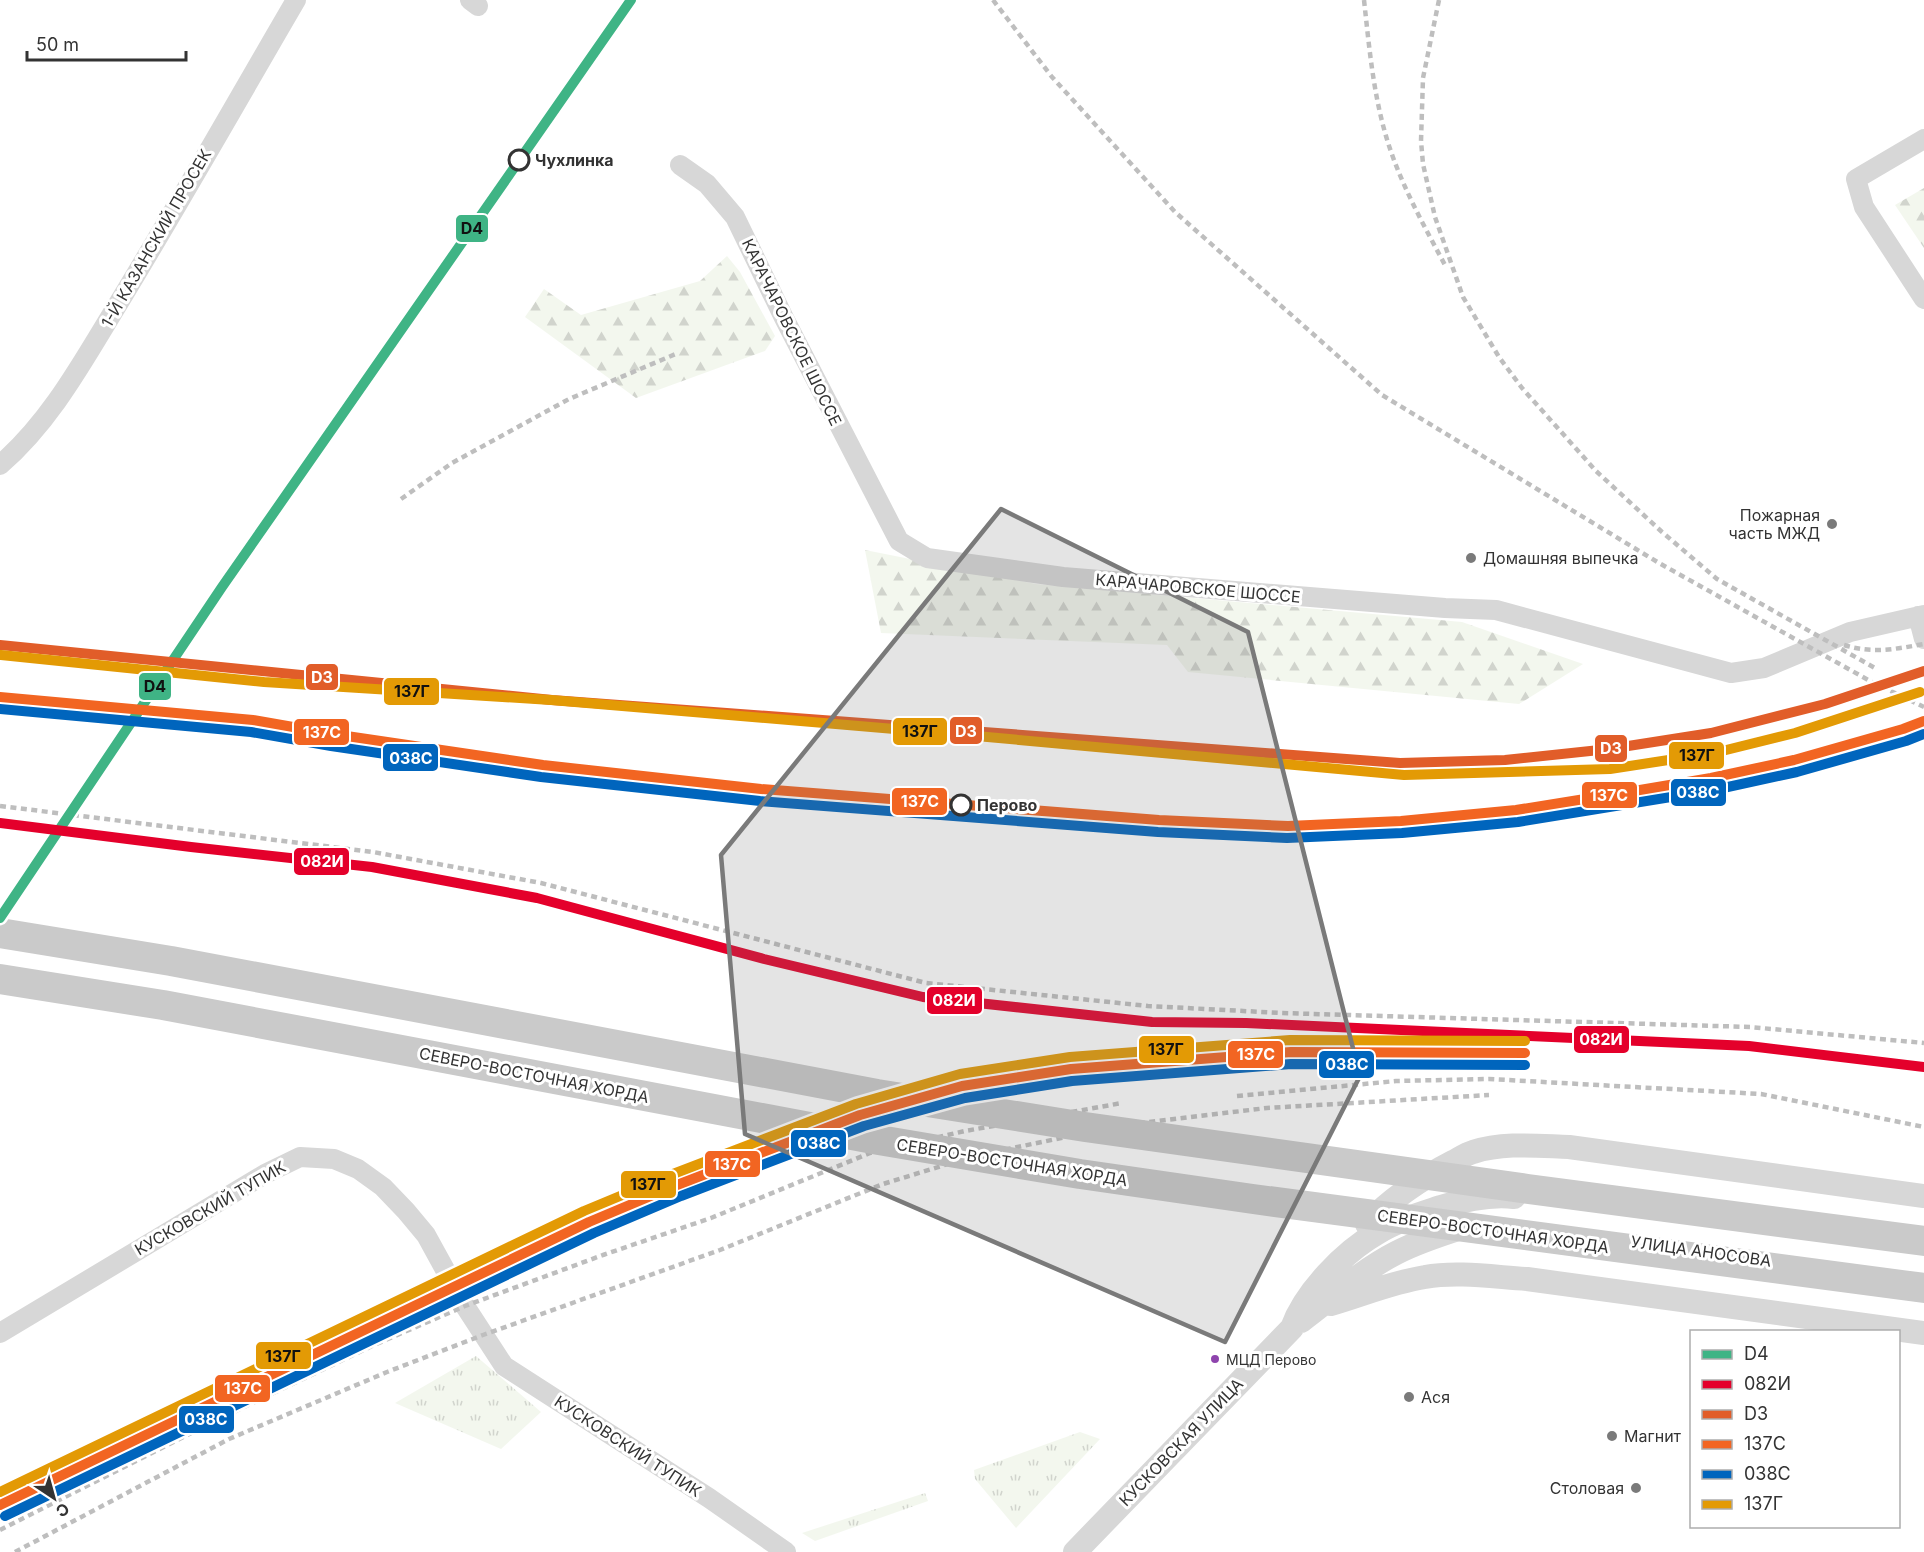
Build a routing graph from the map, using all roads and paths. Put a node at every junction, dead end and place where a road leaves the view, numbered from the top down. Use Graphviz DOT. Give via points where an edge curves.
graph roads {
  1 [pos="296,0"];
  2 [pos="1924,139"];
  3 [pos="680,165"];
  4 [pos="1924,298"];
  5 [pos="0,465"];
  6 [pos="1921,615"];
  7 [pos="1924,639"];
  8 [pos="0,933"];
  9 [pos="0,979"];
  10 [pos="1924,1196"];
  11 [pos="1416,1215"];
  12 [pos="1924,1241"];
  13 [pos="1924,1250"];
  14 [pos="1350,1251"];
  15 [pos="1924,1282"];
  16 [pos="1924,1288"];
  17 [pos="1318,1308"];
  18 [pos="1292,1328"];
  19 [pos="1899,1330"];
  20 [pos="1900,1330"];
  21 [pos="0,1333"];
  22 [pos="1924,1333"];
  23 [pos="786,1552"];
  24 [pos="1075,1552"];
  1 -- 5 [label="street, 1-Й КАЗАНСКИЙ ПРОСЕК" via="63,394"];
  2 -- 4 [label="street" via="1856,179 1864,207"];
  3 -- 6 [label="street, КАРАЧАРОВСКОЕ ШОССЕ" via="707,184 735,217 899,541 927,558 1063,578 1496,610 1731,673 1764,668 1850,633"];
  6 -- 7 [label="street"];
  8 -- 12 [label="main road, bridge" via="171,961 877,1094 1295,1157"];
  9 -- 16 [label="main road, СЕВЕРО-ВОСТОЧНАЯ ХОРДА, bridge" via="163,1005 873,1139 1080,1174"];
  10 -- 14 [label="street" via="1569,1147 1499,1147 1473,1152 1406,1191 1377,1213"];
  11 -- 13 [label="street, УЛИЦА АНОСОВА" via="1466,1199 1504,1196"];
  11 -- 14 [label="street, КУСКОВСКАЯ УЛИЦА" via="1378,1232"];
  14 -- 18 [label="street, КУСКОВСКАЯ УЛИЦА" via="1317,1286 1296,1315"];
  15 -- 17 [label="street, УЛИЦА АНОСОВА" via="1483,1224 1430,1238 1395,1253"];
  17 -- 18 [label="street, УЛИЦА АНОСОВА"];
  17 -- 19 [label="street" via="1404,1282 1444,1275 1527,1279"];
  18 -- 24 [label="street, КУСКОВСКАЯ УЛИЦА"];
  20 -- 22 [label="street"];
  21 -- 23 [label="street, КУСКОВСКИЙ ТУПИК" via="265,1174 300,1157 334,1159 358,1169 383,1187 426,1235 504,1366"];
}
